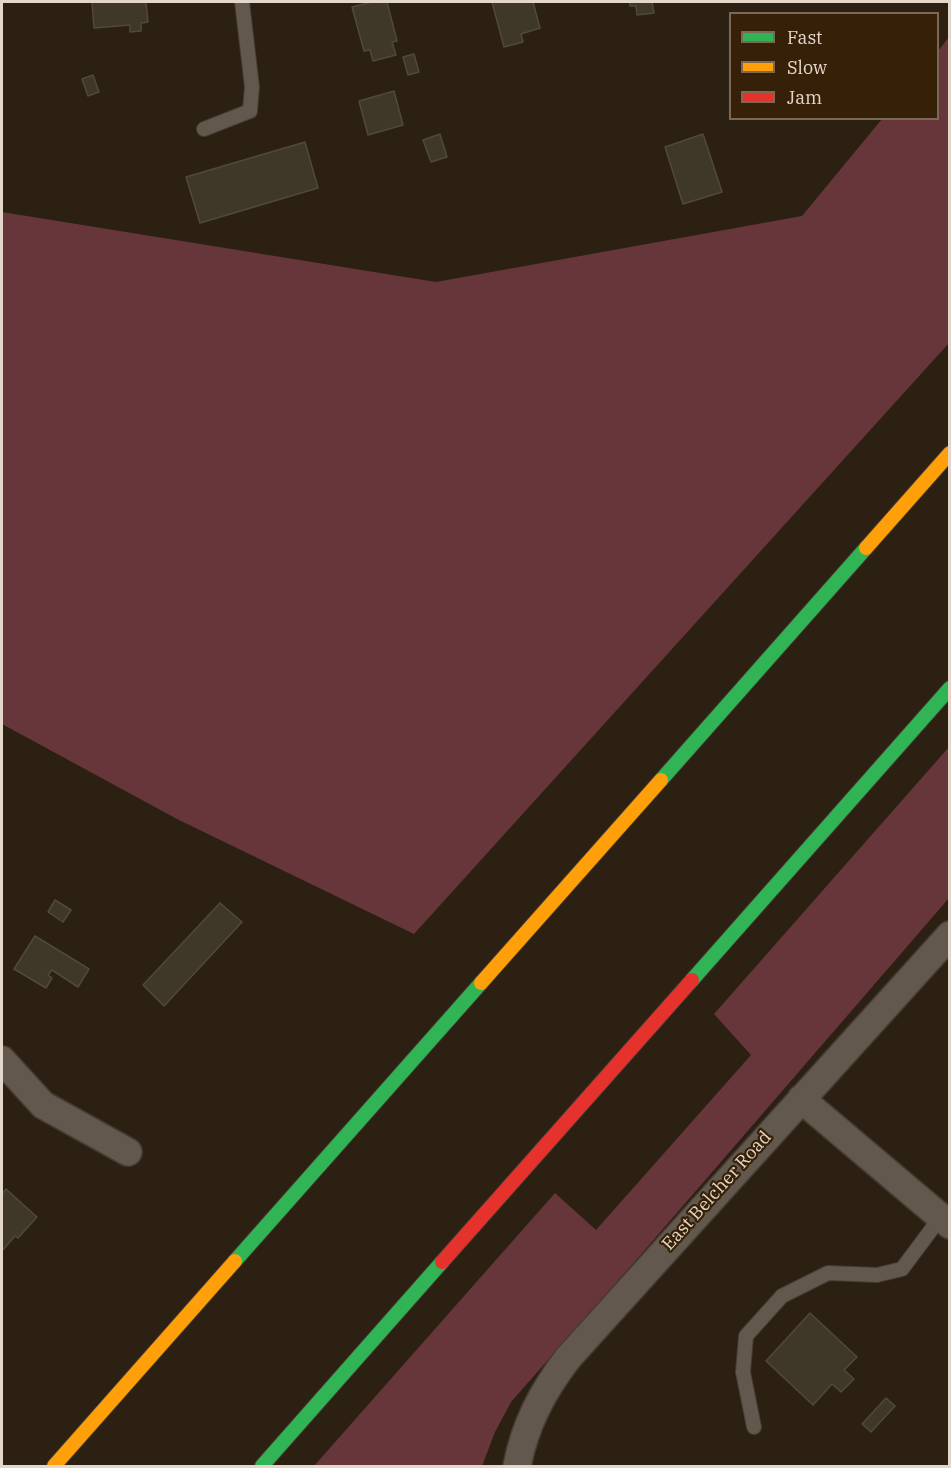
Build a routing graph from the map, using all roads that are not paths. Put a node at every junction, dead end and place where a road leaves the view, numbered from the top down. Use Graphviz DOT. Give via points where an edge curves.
graph roads {
  1 [pos="242,2"];
  2 [pos="204,129"];
  3 [pos="950,453"];
  4 [pos="950,687"];
  5 [pos="950,935"];
  6 [pos="2,1060"];
  7 [pos="801,1099"];
  8 [pos="128,1152"];
  9 [pos="945,1221"];
  10 [pos="754,1427"];
  11 [pos="54,1467"];
  12 [pos="262,1467"];
  13 [pos="516,1467"];
  1 -- 2 [label="lane" via="252,87 250,111"];
  3 -- 11 [label="highway"];
  4 -- 12 [label="highway"];
  5 -- 7 [label="street, East Belcher Road"];
  6 -- 8 [label="street" via="43,1106"];
  7 -- 9 [label="street"];
  7 -- 13 [label="street, East Belcher Road" via="568,1358 531,1416"];
  9 -- 10 [label="lane" via="902,1269 877,1275 828,1273 782,1296 746,1336 743,1372"];
}
